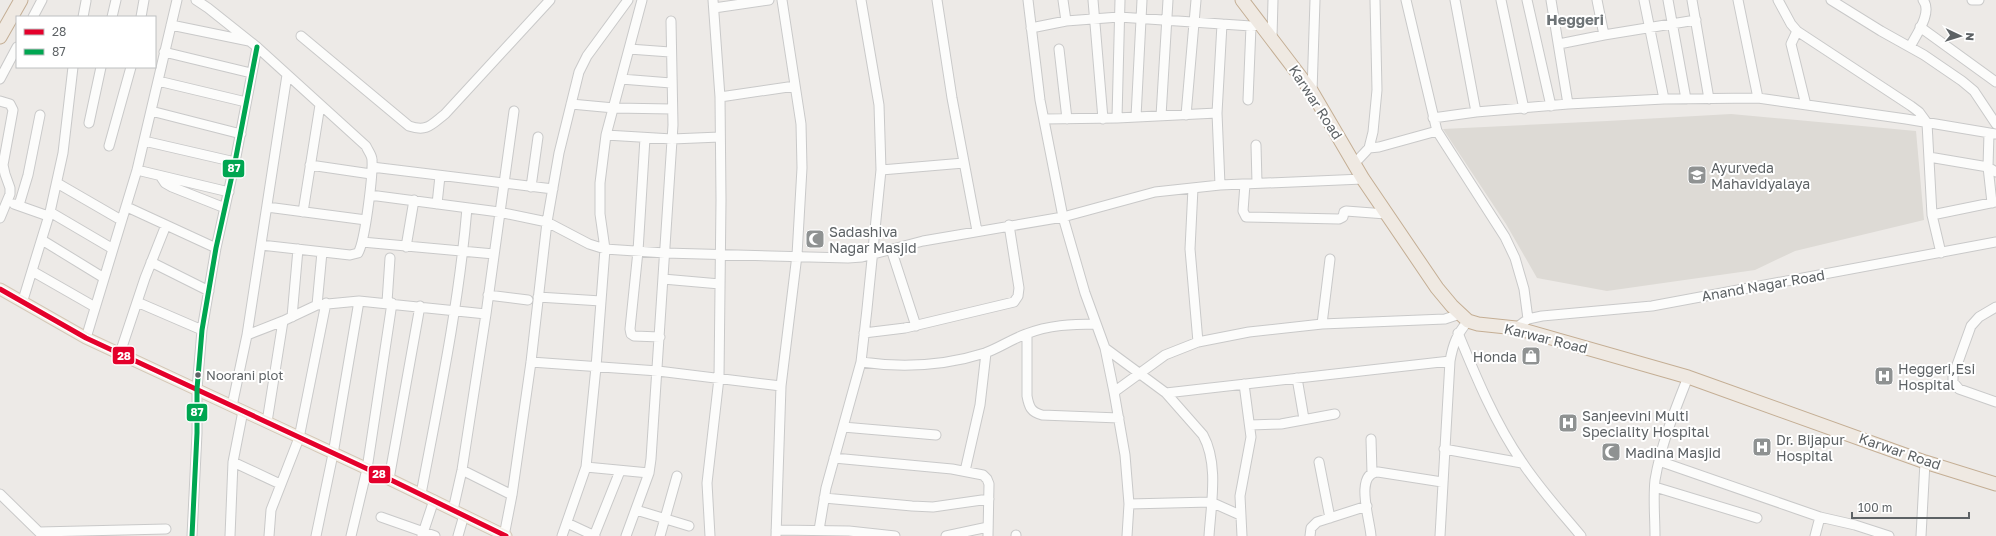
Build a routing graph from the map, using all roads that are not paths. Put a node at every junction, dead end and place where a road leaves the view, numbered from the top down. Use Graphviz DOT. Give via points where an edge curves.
graph roads {
  1 [pos="21,0"];
  2 [pos="42,0"];
  3 [pos="116,0"];
  4 [pos="144,0"];
  5 [pos="177,0"];
  6 [pos="196,0"];
  7 [pos="550,0"];
  8 [pos="628,0"];
  9 [pos="642,0"];
  10 [pos="769,0"];
  11 [pos="782,0"];
  12 [pos="861,0"];
  13 [pos="937,0"];
  14 [pos="1028,0"];
  15 [pos="1063,0"];
  16 [pos="1093,0"];
  17 [pos="1120,0"];
  18 [pos="1142,0"];
  19 [pos="1168,0"];
  20 [pos="1196,0"];
  21 [pos="1242,0"];
  22 [pos="1273,0"];
  23 [pos="1315,0"];
  24 [pos="1375,0"];
  25 [pos="1406,0"];
  26 [pos="1455,0"];
  27 [pos="1501,0"];
  28 [pos="1527,0"];
  29 [pos="1551,0"];
  30 [pos="1597,0"];
  31 [pos="1644,0"];
  32 [pos="1668,0"];
  33 [pos="1692,0"];
  34 [pos="1738,0"];
  35 [pos="1778,0"];
  36 [pos="1831,0"];
  37 [pos="1923,0"];
  38 [pos="1972,0"];
  39 [pos="1979,0"];
  40 [pos="86,1"];
  41 [pos="713,4"];
  42 [pos="34,16"];
  43 [pos="83,16"];
  44 [pos="112,16"];
  45 [pos="141,16"];
  46 [pos="1119,17"];
  47 [pos="1096,18"];
  48 [pos="1141,18"];
  49 [pos="1166,19"];
  50 [pos="671,20"];
  51 [pos="1696,20"];
  52 [pos="1066,21"];
  53 [pos="1194,21"];
  54 [pos="1222,24"];
  55 [pos="1672,24"];
  56 [pos="171,25"];
  57 [pos="1257,26"];
  58 [pos="1920,26"];
  59 [pos="1031,28"];
  60 [pos="1649,29"];
  61 [pos="1797,30"];
  62 [pos="1604,35"];
  63 [pos="301,36"];
  64 [pos="0,37"];
  65 [pos="1272,37"];
  66 [pos="249,41"];
  67 [pos="1559,44"];
  68 [pos="257,47"];
  69 [pos="1910,47"];
  70 [pos="16,49"];
  71 [pos="629,49"];
  72 [pos="1059,49"];
  73 [pos="164,52"];
  74 [pos="670,52"];
  75 [pos="73,68"];
  76 [pos="101,68"];
  77 [pos="131,68"];
  78 [pos="251,73"];
  79 [pos="287,75"];
  80 [pos="0,79"];
  81 [pos="622,79"];
  82 [pos="158,81"];
  83 [pos="1996,82"];
  84 [pos="671,83"];
  85 [pos="795,86"];
  86 [pos="1312,92"];
  87 [pos="720,97"];
  88 [pos="1758,98"];
  89 [pos="1664,99"];
  90 [pos="1686,99"];
  91 [pos="1709,99"];
  92 [pos="1248,100"];
  93 [pos="0,101"];
  94 [pos="246,102"];
  95 [pos="571,104"];
  96 [pos="1568,104"];
  97 [pos="1806,104"];
  98 [pos="320,105"];
  99 [pos="1551,106"];
  100 [pos="614,108"];
  101 [pos="672,109"];
  102 [pos="1524,109"];
  103 [pos="151,111"];
  104 [pos="514,111"];
  105 [pos="1476,112"];
  106 [pos="1217,113"];
  107 [pos="40,115"];
  108 [pos="1186,115"];
  109 [pos="1160,116"];
  110 [pos="1136,117"];
  111 [pos="1117,118"];
  112 [pos="1433,118"];
  113 [pos="1044,119"];
  114 [pos="1067,119"];
  115 [pos="1103,119"];
  116 [pos="89,122"];
  117 [pos="1927,122"];
  118 [pos="1996,124"];
  119 [pos="1437,131"];
  120 [pos="240,134"];
  121 [pos="1992,134"];
  122 [pos="606,135"];
  123 [pos="538,137"];
  124 [pos="720,137"];
  125 [pos="645,138"];
  126 [pos="672,139"];
  127 [pos="144,141"];
  128 [pos="1256,145"];
  129 [pos="109,146"];
  130 [pos="1369,148"];
  131 [pos="1929,157"];
  132 [pos="235,162"];
  133 [pos="964,163"];
  134 [pos="1354,164"];
  135 [pos="310,165"];
  136 [pos="1992,169"];
  137 [pos="137,170"];
  138 [pos="880,170"];
  139 [pos="372,171"];
  140 [pos="440,176"];
  141 [pos="161,177"];
  142 [pos="1363,179"];
  143 [pos="57,183"];
  144 [pos="1257,183"];
  145 [pos="504,184"];
  146 [pos="1245,184"];
  147 [pos="1220,185"];
  148 [pos="531,187"];
  149 [pos="1193,188"];
  150 [pos="553,189"];
  151 [pos="229,192"];
  152 [pos="370,195"];
  153 [pos="414,200"];
  154 [pos="7,201"];
  155 [pos="1994,203"];
  156 [pos="437,204"];
  157 [pos="19,206"];
  158 [pos="127,207"];
  159 [pos="267,207"];
  160 [pos="225,208"];
  161 [pos="467,208"];
  162 [pos="303,212"];
  163 [pos="499,212"];
  164 [pos="49,214"];
  165 [pos="1386,214"];
  166 [pos="1932,215"];
  167 [pos="1063,217"];
  168 [pos="0,218"];
  169 [pos="121,220"];
  170 [pos="366,220"];
  171 [pos="548,222"];
  172 [pos="166,225"];
  173 [pos="1009,225"];
  174 [pos="977,231"];
  175 [pos="42,240"];
  176 [pos="362,242"];
  177 [pos="1996,242"];
  178 [pos="261,245"];
  179 [pos="406,247"];
  180 [pos="216,248"];
  181 [pos="113,249"];
  182 [pos="298,249"];
  183 [pos="604,249"];
  184 [pos="891,249"];
  185 [pos="638,251"];
  186 [pos="322,252"];
  187 [pos="463,252"];
  188 [pos="665,253"];
  189 [pos="720,253"];
  190 [pos="1941,253"];
  191 [pos="494,254"];
  192 [pos="871,254"];
  193 [pos="797,255"];
  194 [pos="390,258"];
  195 [pos="1330,259"];
  196 [pos="151,262"];
  197 [pos="32,270"];
  198 [pos="104,278"];
  199 [pos="663,279"];
  200 [pos="720,284"];
  201 [pos="0,289"];
  202 [pos="209,291"];
  203 [pos="488,295"];
  204 [pos="538,297"];
  205 [pos="23,300"];
  206 [pos="528,300"];
  207 [pos="359,301"];
  208 [pos="601,301"];
  209 [pos="137,302"];
  210 [pos="326,303"];
  211 [pos="389,303"];
  212 [pos="317,305"];
  213 [pos="420,306"];
  214 [pos="95,307"];
  215 [pos="1996,307"];
  216 [pos="455,310"];
  217 [pos="486,314"];
  218 [pos="292,317"];
  219 [pos="1464,318"];
  220 [pos="1528,319"];
  221 [pos="283,322"];
  222 [pos="1096,324"];
  223 [pos="1322,324"];
  224 [pos="916,326"];
  225 [pos="1516,328"];
  226 [pos="202,330"];
  227 [pos="1458,333"];
  228 [pos="864,334"];
  229 [pos="1026,334"];
  230 [pos="247,335"];
  231 [pos="660,337"];
  232 [pos="86,338"];
  233 [pos="1198,342"];
  234 [pos="1105,348"];
  235 [pos="986,352"];
  236 [pos="120,353"];
  237 [pos="1450,361"];
  238 [pos="531,362"];
  239 [pos="860,362"];
  240 [pos="596,367"];
  241 [pos="658,371"];
  242 [pos="1140,374"];
  243 [pos="1688,377"];
  244 [pos="719,378"];
  245 [pos="1297,378"];
  246 [pos="1244,384"];
  247 [pos="781,386"];
  248 [pos="197,389"];
  249 [pos="1114,392"];
  250 [pos="1166,393"];
  251 [pos="1996,402"];
  252 [pos="232,406"];
  253 [pos="243,411"];
  254 [pos="1335,414"];
  255 [pos="1118,418"];
  256 [pos="1304,419"];
  257 [pos="267,422"];
  258 [pos="1250,425"];
  259 [pos="843,427"];
  260 [pos="936,435"];
  261 [pos="299,438"];
  262 [pos="1372,439"];
  263 [pos="1444,449"];
  264 [pos="333,454"];
  265 [pos="834,458"];
  266 [pos="1659,461"];
  267 [pos="232,462"];
  268 [pos="1320,462"];
  269 [pos="1925,462"];
  270 [pos="1522,463"];
  271 [pos="586,467"];
  272 [pos="367,469"];
  273 [pos="462,470"];
  274 [pos="620,471"];
  275 [pos="965,471"];
  276 [pos="649,473"];
  277 [pos="1372,473"];
  278 [pos="676,476"];
  279 [pos="389,479"];
  280 [pos="1442,482"];
  281 [pos="280,484"];
  282 [pos="1996,484"];
  283 [pos="1655,487"];
  284 [pos="0,494"];
  285 [pos="421,494"];
  286 [pos="512,495"];
  287 [pos="824,498"];
  288 [pos="988,499"];
  289 [pos="434,500"];
  290 [pos="1211,502"];
  291 [pos="1130,504"];
  292 [pos="1367,506"];
  293 [pos="453,510"];
  294 [pos="636,510"];
  295 [pos="464,515"];
  296 [pos="1240,515"];
  297 [pos="381,518"];
  298 [pos="1330,518"];
  299 [pos="1757,518"];
  300 [pos="1820,518"];
  301 [pos="664,519"];
  302 [pos="567,523"];
  303 [pos="689,526"];
  304 [pos="166,529"];
  305 [pos="819,530"];
  306 [pos="988,531"];
  307 [pos="120,533"];
  308 [pos="776,533"];
  309 [pos="41,534"];
  310 [pos="423,534"];
  311 [pos="192,536"];
  312 [pos="230,536"];
  313 [pos="269,536"];
  314 [pos="316,536"];
  315 [pos="351,536"];
  316 [pos="435,536"];
  317 [pos="458,536"];
  318 [pos="505,536"];
  319 [pos="562,536"];
  320 [pos="595,536"];
  321 [pos="626,536"];
  322 [pos="660,536"];
  323 [pos="710,536"];
  324 [pos="895,536"];
  325 [pos="946,536"];
  326 [pos="1127,536"];
  327 [pos="1209,536"];
  328 [pos="1242,536"];
  329 [pos="1310,536"];
  330 [pos="1371,536"];
  331 [pos="1440,536"];
  332 [pos="1581,536"];
  333 [pos="1655,536"];
  334 [pos="1816,536"];
  335 [pos="1889,536"];
  336 [pos="1921,536"];
  1 -- 64 [label="highway"];
  2 -- 42 [label="street"];
  3 -- 44 [label="street"];
  4 -- 45 [label="street"];
  5 -- 56 [label="street"];
  6 -- 66 [label="street"];
  7 -- 63 [label="street" via="445,114 428,128 409,126"];
  8 -- 95 [label="street" via="587,56 579,72"];
  9 -- 71 [label="street"];
  10 -- 41 [label="street"];
  11 -- 85 [label="street"];
  12 -- 138 [label="street" via="878,105"];
  13 -- 133 [label="street"];
  14 -- 59 [label="street"];
  15 -- 52 [label="street"];
  16 -- 47 [label="street"];
  17 -- 46 [label="street"];
  18 -- 48 [label="street"];
  19 -- 49 [label="street"];
  20 -- 53 [label="street"];
  21 -- 57 [label="highway, Karwar Road"];
  22 -- 65 [label="street"];
  23 -- 86 [label="street"];
  24 -- 130 [label="street" via="1377,90"];
  25 -- 112 [label="street"];
  26 -- 105 [label="street"];
  27 -- 102 [label="street"];
  28 -- 99 [label="street"];
  29 -- 67 [label="street"];
  30 -- 62 [label="street"];
  31 -- 60 [label="street"];
  32 -- 55 [label="street"];
  33 -- 51 [label="street"];
  34 -- 88 [label="street"];
  35 -- 61 [label="street"];
  36 -- 69 [label="street"];
  37 -- 58 [label="street" via="1926,8"];
  38 -- 39 [label="street"];
  40 -- 43 [label="street"];
  41 -- 87 [label="street"];
  46 -- 47 [label="street"];
  46 -- 48 [label="street"];
  46 -- 111 [label="street"];
  47 -- 52 [label="street"];
  47 -- 115 [label="street"];
  48 -- 49 [label="street"];
  48 -- 110 [label="street"];
  49 -- 53 [label="street"];
  49 -- 109 [label="street"];
  50 -- 74 [label="street"];
  51 -- 55 [label="street"];
  51 -- 91 [label="street"];
  52 -- 59 [label="street"];
  53 -- 54 [label="street"];
  53 -- 108 [label="street"];
  54 -- 57 [label="street"];
  54 -- 106 [label="street"];
  55 -- 60 [label="street"];
  55 -- 90 [label="street"];
  56 -- 66 [label="street"];
  56 -- 73 [label="street"];
  57 -- 65 [label="highway, Karwar Road"];
  57 -- 92 [label="street"];
  58 -- 69 [label="street"];
  58 -- 83 [label="street"];
  59 -- 113 [label="street"];
  60 -- 62 [label="street"];
  60 -- 89 [label="street"];
  61 -- 97 [label="street" via="1792,39 1792,50"];
  61 -- 117 [label="street" via="1911,106"];
  62 -- 67 [label="street"];
  65 -- 86 [label="highway, Karwar Road"];
  66 -- 68 [label="street"];
  67 -- 96 [label="street"];
  68 -- 78 [label="street"];
  68 -- 79 [label="street"];
  69 -- 118 [label="street" via="1974,91"];
  70 -- 80 [label="street"];
  71 -- 74 [label="street"];
  71 -- 81 [label="street"];
  72 -- 114 [label="street"];
  73 -- 78 [label="street"];
  73 -- 82 [label="street"];
  74 -- 84 [label="street"];
  75 -- 143 [label="street" via="67,126"];
  76 -- 116 [label="street"];
  77 -- 129 [label="street"];
  78 -- 94 [label="street"];
  79 -- 98 [label="street"];
  79 -- 159 [label="street"];
  81 -- 84 [label="street"];
  81 -- 100 [label="street"];
  82 -- 94 [label="street"];
  82 -- 103 [label="street"];
  84 -- 101 [label="street"];
  85 -- 87 [label="street"];
  85 -- 193 [label="street" via="801,124 802,168"];
  86 -- 134 [label="highway, Karwar Road"];
  87 -- 124 [label="street"];
  88 -- 91 [label="street"];
  88 -- 97 [label="street"];
  89 -- 90 [label="street"];
  89 -- 96 [label="street"];
  90 -- 91 [label="street"];
  93 -- 154 [label="street" via="10,104 13,110 4,165 10,188"];
  94 -- 120 [label="street"];
  95 -- 100 [label="street"];
  95 -- 150 [label="street"];
  96 -- 99 [label="street"];
  97 -- 117 [label="street"];
  98 -- 135 [label="street"];
  98 -- 139 [label="street" via="366,146 372,160"];
  99 -- 102 [label="street"];
  100 -- 101 [label="street"];
  100 -- 122 [label="street"];
  101 -- 126 [label="street"];
  102 -- 105 [label="street"];
  103 -- 120 [label="street"];
  103 -- 127 [label="street"];
  104 -- 145 [label="street"];
  105 -- 112 [label="street"];
  106 -- 108 [label="street"];
  106 -- 147 [label="street"];
  107 -- 157 [label="street" via="28,176"];
  108 -- 109 [label="street"];
  109 -- 110 [label="street"];
  110 -- 111 [label="street"];
  111 -- 115 [label="street"];
  112 -- 119 [label="street"];
  113 -- 114 [label="street"];
  113 -- 167 [label="street"];
  114 -- 115 [label="street"];
  117 -- 121 [label="street"];
  117 -- 131 [label="street"];
  119 -- 130 [label="street"];
  119 -- 220 [label="street" via="1505,237 1515,258 1524,289"];
  120 -- 132 [label="street"];
  121 -- 136 [label="street"];
  122 -- 125 [label="street"];
  122 -- 183 [label="street" via="600,182"];
  123 -- 148 [label="street"];
  124 -- 126 [label="street"];
  124 -- 189 [label="street"];
  125 -- 126 [label="street"];
  125 -- 185 [label="street"];
  126 -- 188 [label="street"];
  127 -- 132 [label="street"];
  127 -- 137 [label="street"];
  128 -- 144 [label="street"];
  130 -- 134 [label="street"];
  131 -- 136 [label="street"];
  131 -- 166 [label="street"];
  132 -- 151 [label="street"];
  133 -- 138 [label="street"];
  133 -- 174 [label="street"];
  134 -- 142 [label="highway, Karwar Road"];
  135 -- 139 [label="street"];
  135 -- 162 [label="street"];
  136 -- 155 [label="street"];
  137 -- 141 [label="street"];
  137 -- 158 [label="street"];
  138 -- 192 [label="street"];
  139 -- 140 [label="street"];
  139 -- 152 [label="street"];
  140 -- 145 [label="street"];
  140 -- 156 [label="street"];
  141 -- 151 [label="street"];
  141 -- 160 [label="street" via="172,187"];
  142 -- 144 [label="street"];
  142 -- 165 [label="highway, Karwar Road"];
  143 -- 164 [label="street"];
  143 -- 169 [label="street"];
  144 -- 146 [label="street"];
  145 -- 148 [label="street"];
  145 -- 163 [label="street"];
  146 -- 147 [label="street"];
  146 -- 165 [label="street" via="1243,211 1246,217 1338,219 1343,217 1346,211"];
  147 -- 149 [label="street"];
  148 -- 150 [label="street"];
  149 -- 167 [label="street" via="1155,192"];
  149 -- 233 [label="street" via="1190,249"];
  150 -- 171 [label="street"];
  151 -- 160 [label="street"];
  152 -- 153 [label="street"];
  152 -- 170 [label="street"];
  153 -- 156 [label="street"];
  153 -- 179 [label="street"];
  154 -- 157 [label="street"];
  154 -- 168 [label="street"];
  155 -- 166 [label="street"];
  156 -- 161 [label="street"];
  157 -- 164 [label="street"];
  158 -- 169 [label="street"];
  158 -- 172 [label="street"];
  159 -- 162 [label="street"];
  159 -- 178 [label="street"];
  160 -- 180 [label="street"];
  161 -- 163 [label="street"];
  161 -- 187 [label="street"];
  162 -- 170 [label="street"];
  163 -- 171 [label="street"];
  163 -- 191 [label="street"];
  164 -- 175 [label="street"];
  164 -- 181 [label="street"];
  165 -- 219 [label="highway, Karwar Road" via="1437,288"];
  166 -- 190 [label="street"];
  167 -- 173 [label="street"];
  167 -- 222 [label="street"];
  169 -- 181 [label="street"];
  170 -- 176 [label="street"];
  171 -- 183 [label="street" via="589,244"];
  171 -- 204 [label="street"];
  172 -- 180 [label="street"];
  172 -- 196 [label="street"];
  173 -- 174 [label="street"];
  173 -- 224 [label="street" via="1019,288 1014,302"];
  174 -- 184 [label="street"];
  175 -- 197 [label="street"];
  175 -- 198 [label="street"];
  176 -- 179 [label="street"];
  176 -- 186 [label="street" via="361,249 355,254"];
  177 -- 190 [label="street, Anand Nagar Road"];
  178 -- 182 [label="street"];
  178 -- 230 [label="street"];
  179 -- 187 [label="street"];
  180 -- 202 [label="street"];
  181 -- 198 [label="street"];
  182 -- 186 [label="street"];
  182 -- 218 [label="street"];
  183 -- 185 [label="street"];
  183 -- 208 [label="street"];
  184 -- 192 [label="street"];
  184 -- 224 [label="street"];
  185 -- 188 [label="street"];
  185 -- 231 [label="street" via="631,334"];
  186 -- 212 [label="street"];
  187 -- 191 [label="street"];
  187 -- 216 [label="street"];
  188 -- 189 [label="street"];
  188 -- 199 [label="street"];
  189 -- 193 [label="street"];
  189 -- 200 [label="street"];
  190 -- 220 [label="street, Anand Nagar Road" via="1652,306"];
  191 -- 203 [label="street"];
  192 -- 193 [label="street" via="848,258"];
  192 -- 228 [label="street"];
  193 -- 247 [label="street"];
  194 -- 211 [label="street"];
  195 -- 223 [label="street"];
  196 -- 202 [label="street"];
  196 -- 209 [label="street"];
  197 -- 205 [label="street"];
  197 -- 214 [label="street"];
  198 -- 214 [label="street"];
  199 -- 200 [label="street"];
  199 -- 231 [label="street"];
  200 -- 244 [label="street"];
  201 -- 205 [label="main road"];
  202 -- 226 [label="street"];
  203 -- 206 [label="street"];
  203 -- 217 [label="street"];
  204 -- 208 [label="street"];
  204 -- 238 [label="street"];
  205 -- 232 [label="main road"];
  207 -- 210 [label="street"];
  207 -- 211 [label="street"];
  207 -- 264 [label="street"];
  208 -- 240 [label="street"];
  209 -- 226 [label="street"];
  209 -- 236 [label="street"];
  210 -- 212 [label="street"];
  210 -- 261 [label="street"];
  211 -- 213 [label="street"];
  211 -- 272 [label="street"];
  212 -- 218 [label="street"];
  213 -- 216 [label="street"];
  213 -- 279 [label="street"];
  214 -- 232 [label="street"];
  215 -- 251 [label="street" via="1979,317 1971,326 1953,376 1953,382 1959,389"];
  216 -- 217 [label="street"];
  216 -- 285 [label="street"];
  217 -- 273 [label="street"];
  218 -- 221 [label="street"];
  219 -- 223 [label="street"];
  219 -- 225 [label="highway, Karwar Road" via="1478,324"];
  219 -- 227 [label="street"];
  220 -- 225 [label="street"];
  221 -- 230 [label="street"];
  221 -- 257 [label="street"];
  222 -- 229 [label="street" via="1047,327"];
  222 -- 234 [label="street"];
  223 -- 233 [label="street" via="1249,332"];
  224 -- 228 [label="street"];
  225 -- 243 [label="highway, Karwar Road"];
  226 -- 248 [label="street"];
  227 -- 237 [label="street"];
  227 -- 270 [label="street" via="1471,366"];
  228 -- 239 [label="street"];
  229 -- 235 [label="street"];
  229 -- 255 [label="street" via="1027,396 1029,407 1033,411 1042,415"];
  230 -- 252 [label="street"];
  231 -- 241 [label="street"];
  232 -- 236 [label="main road"];
  233 -- 242 [label="street" via="1165,355"];
  234 -- 242 [label="street"];
  234 -- 249 [label="street"];
  235 -- 239 [label="street" via="928,365 886,366"];
  235 -- 275 [label="street" via="980,405"];
  236 -- 248 [label="main road"];
  237 -- 245 [label="street"];
  237 -- 263 [label="street"];
  238 -- 240 [label="street"];
  238 -- 286 [label="street"];
  239 -- 259 [label="street"];
  240 -- 241 [label="street"];
  240 -- 271 [label="street"];
  241 -- 244 [label="street"];
  241 -- 276 [label="street"];
  242 -- 249 [label="street"];
  242 -- 250 [label="street"];
  243 -- 266 [label="street"];
  243 -- 269 [label="highway, Karwar Road"];
  244 -- 247 [label="street"];
  244 -- 323 [label="street" via="707,483"];
  245 -- 246 [label="street"];
  245 -- 256 [label="street"];
  246 -- 250 [label="street"];
  246 -- 258 [label="street"];
  247 -- 308 [label="street"];
  248 -- 252 [label="main road"];
  248 -- 311 [label="street"];
  249 -- 255 [label="street"];
  250 -- 290 [label="street" via="1207,442 1211,456"];
  252 -- 253 [label="main road"];
  253 -- 257 [label="main road"];
  253 -- 267 [label="street"];
  254 -- 256 [label="street"];
  255 -- 291 [label="street"];
  256 -- 258 [label="street" via="1281,424"];
  257 -- 261 [label="main road"];
  258 -- 296 [label="street" via="1251,437 1242,480"];
  259 -- 260 [label="street"];
  259 -- 265 [label="street"];
  261 -- 264 [label="main road"];
  261 -- 281 [label="street"];
  262 -- 277 [label="street"];
  263 -- 270 [label="street"];
  263 -- 280 [label="street"];
  264 -- 272 [label="main road"];
  264 -- 314 [label="street"];
  265 -- 275 [label="street"];
  265 -- 287 [label="street"];
  266 -- 283 [label="street"];
  266 -- 300 [label="street"];
  267 -- 281 [label="street"];
  267 -- 312 [label="street"];
  268 -- 298 [label="street"];
  269 -- 282 [label="highway, Karwar Road"];
  269 -- 336 [label="street"];
  270 -- 332 [label="street"];
  271 -- 274 [label="street"];
  271 -- 302 [label="street"];
  272 -- 279 [label="main road"];
  272 -- 315 [label="street"];
  273 -- 286 [label="street"];
  273 -- 293 [label="street"];
  274 -- 276 [label="street"];
  274 -- 320 [label="street"];
  275 -- 288 [label="street" via="987,478"];
  276 -- 294 [label="street"];
  277 -- 280 [label="street"];
  277 -- 292 [label="street" via="1367,476 1365,482"];
  278 -- 301 [label="street"];
  279 -- 285 [label="main road"];
  280 -- 331 [label="street"];
  281 -- 313 [label="street" via="271,510"];
  283 -- 299 [label="street"];
  283 -- 333 [label="street"];
  284 -- 309 [label="street"];
  285 -- 289 [label="main road"];
  286 -- 318 [label="street"];
  287 -- 288 [label="street" via="926,506"];
  287 -- 305 [label="street"];
  288 -- 306 [label="street"];
  289 -- 293 [label="main road"];
  289 -- 310 [label="street"];
  290 -- 291 [label="street"];
  290 -- 296 [label="street"];
  290 -- 327 [label="street"];
  291 -- 326 [label="street"];
  292 -- 298 [label="street"];
  292 -- 330 [label="street"];
  293 -- 295 [label="main road"];
  294 -- 301 [label="street"];
  294 -- 321 [label="street"];
  295 -- 317 [label="street"];
  295 -- 318 [label="main road"];
  296 -- 328 [label="street"];
  297 -- 310 [label="street"];
  298 -- 329 [label="street" via="1314,524"];
  300 -- 334 [label="street"];
  300 -- 335 [label="street" via="1855,525"];
  301 -- 303 [label="street"];
  301 -- 322 [label="street"];
  302 -- 319 [label="street"];
  302 -- 320 [label="street"];
  304 -- 307 [label="street"];
  305 -- 308 [label="street"];
  305 -- 324 [label="street"];
  306 -- 325 [label="street"];
  307 -- 309 [label="street"];
  310 -- 316 [label="street"];
}
